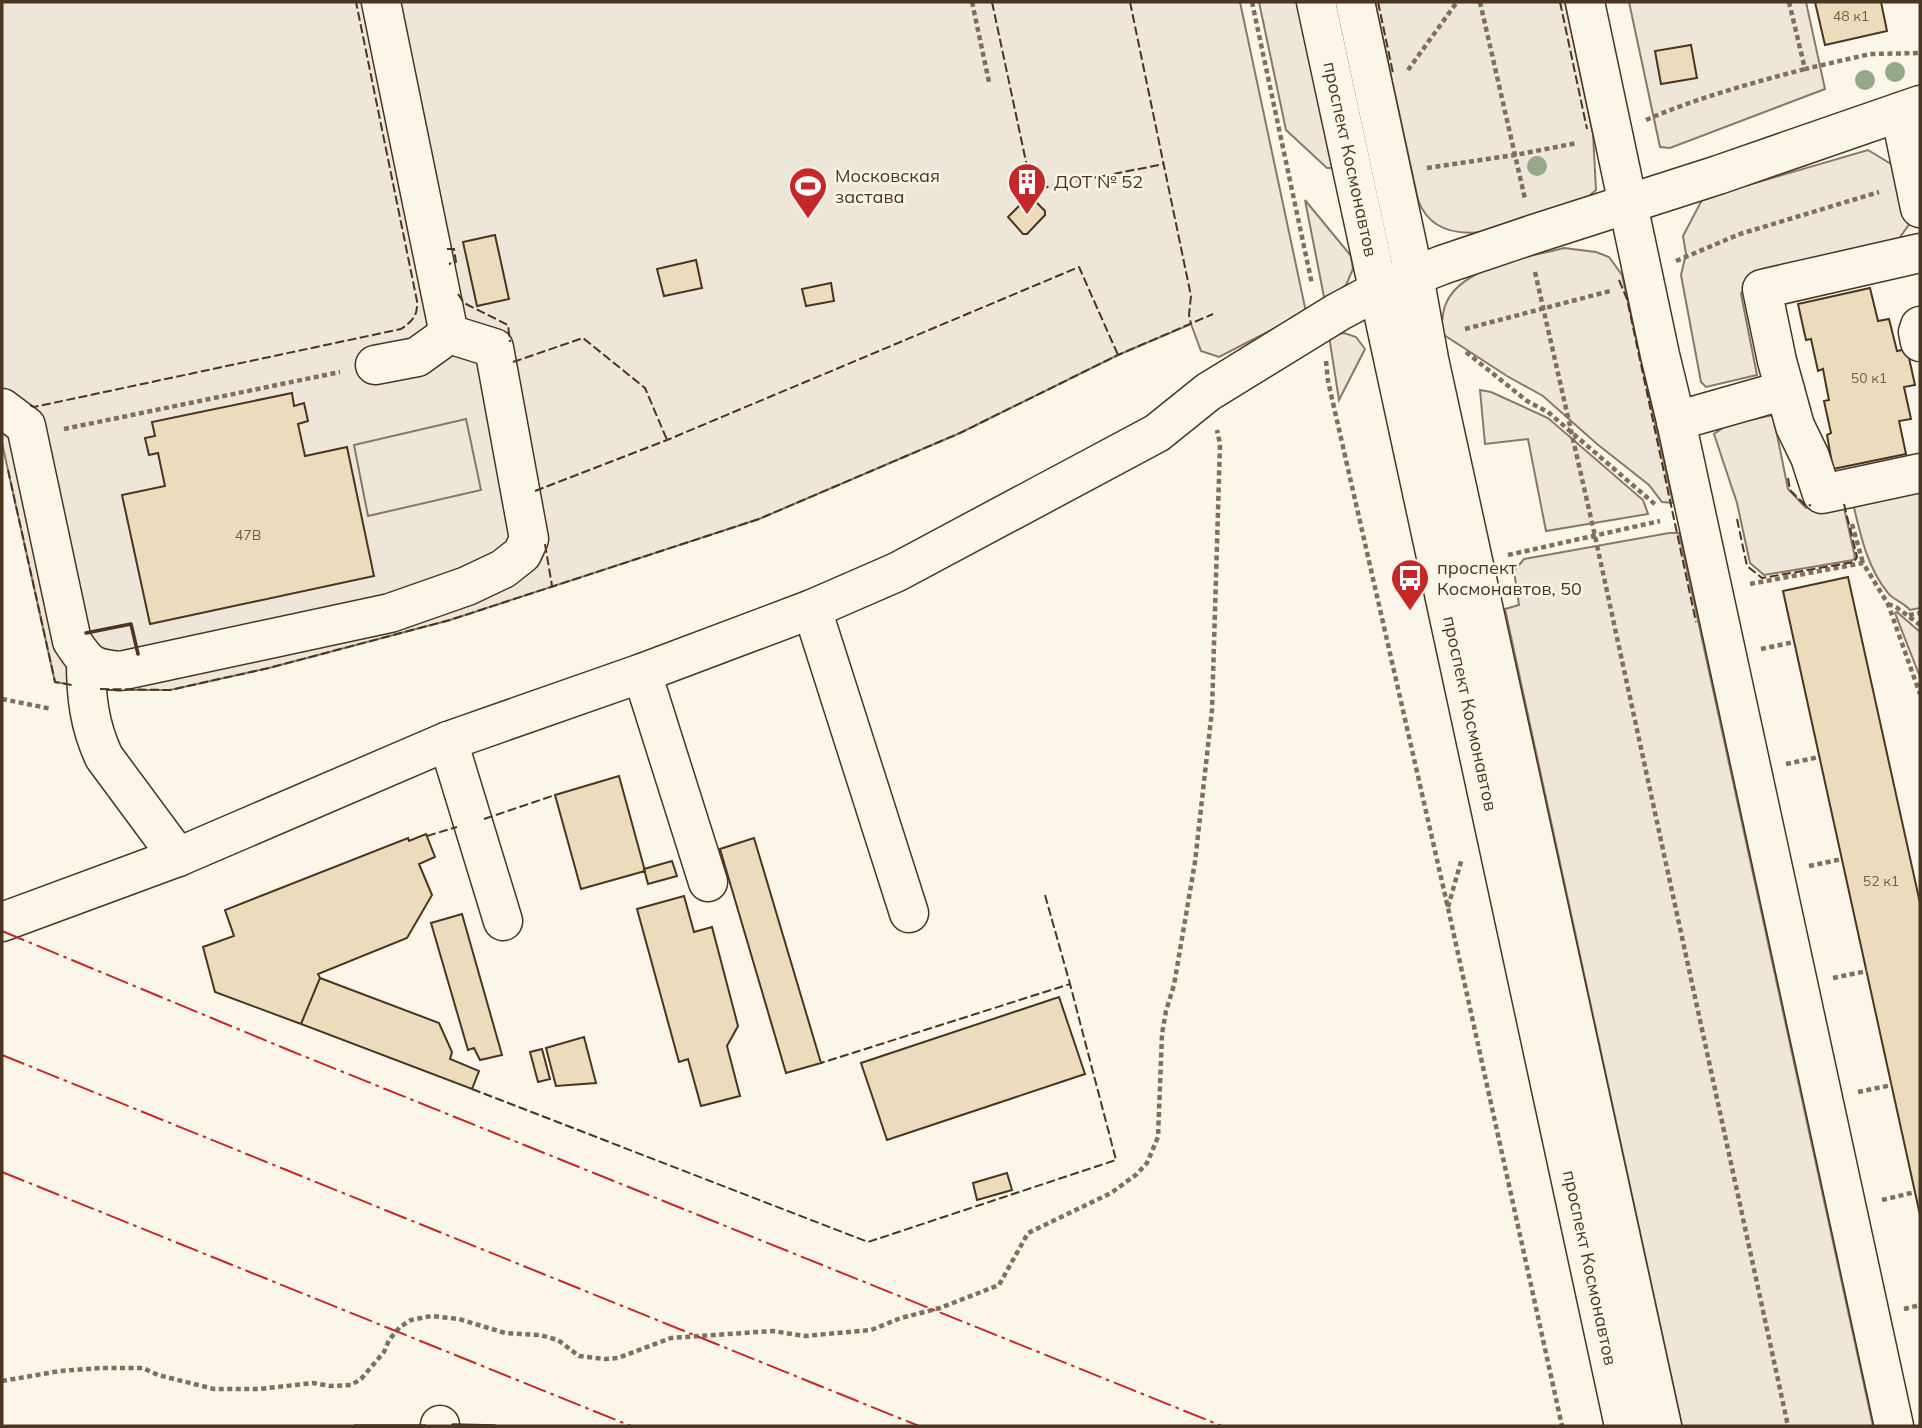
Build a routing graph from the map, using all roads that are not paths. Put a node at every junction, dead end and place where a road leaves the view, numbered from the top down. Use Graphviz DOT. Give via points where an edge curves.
graph roads {
  1 [pos="381,2"];
  2 [pos="1316,2"];
  3 [pos="1355,2"];
  4 [pos="1585,2"];
  5 [pos="1910,109"];
  6 [pos="1917,195"];
  7 [pos="1628,205"];
  8 [pos="1920,253"];
  9 [pos="1414,276"];
  10 [pos="1379,290"];
  11 [pos="1920,326"];
  12 [pos="449,334"];
  13 [pos="1920,342"];
  14 [pos="375,365"];
  15 [pos="1785,390"];
  16 [pos="2,408"];
  17 [pos="1676,421"];
  18 [pos="21,449"];
  19 [pos="1920,473"];
  20 [pos="812,609"];
  21 [pos="86,661"];
  22 [pos="642,673"];
  23 [pos="448,741"];
  24 [pos="178,856"];
  25 [pos="708,882"];
  26 [pos="909,913"];
  27 [pos="503,921"];
  28 [pos="2,922"];
  29 [pos="1625,1426"];
  30 [pos="1662,1426"];
  31 [pos="1894,1426"];
  1 -- 12 [label="street"];
  2 -- 10 [label="street, проспект Космонавтов"];
  3 -- 9 [label="street, проспект Космонавтов"];
  4 -- 7 [label="street"];
  5 -- 6 [label="street"];
  5 -- 7 [label="street"];
  7 -- 9 [label="street"];
  7 -- 17 [label="street"];
  8 -- 15 [label="street" via="1762,289"];
  9 -- 10 [label="street"];
  9 -- 30 [label="street, проспект Космонавтов"];
  10 -- 20 [label="street" via="1208,392 1157,433 897,572"];
  10 -- 29 [label="street, проспект Космонавтов"];
  11 -- 13 [label="street"];
  12 -- 14 [label="street" via="417,356"];
  12 -- 21 [label="street" via="494,348 529,539 522,554 467,586 390,613 120,671"];
  15 -- 17 [label="street"];
  15 -- 19 [label="street" via="1822,494"];
  16 -- 18 [label="street" via="26,426"];
  17 -- 31 [label="street"];
  18 -- 21 [label="street" via="72,641"];
  20 -- 22 [label="street"];
  20 -- 26 [label="street"];
  21 -- 24 [label="street" via="89,717 104,757"];
  22 -- 23 [label="street"];
  22 -- 25 [label="street"];
  23 -- 24 [label="street"];
  23 -- 27 [label="street"];
  24 -- 28 [label="street"];
}
